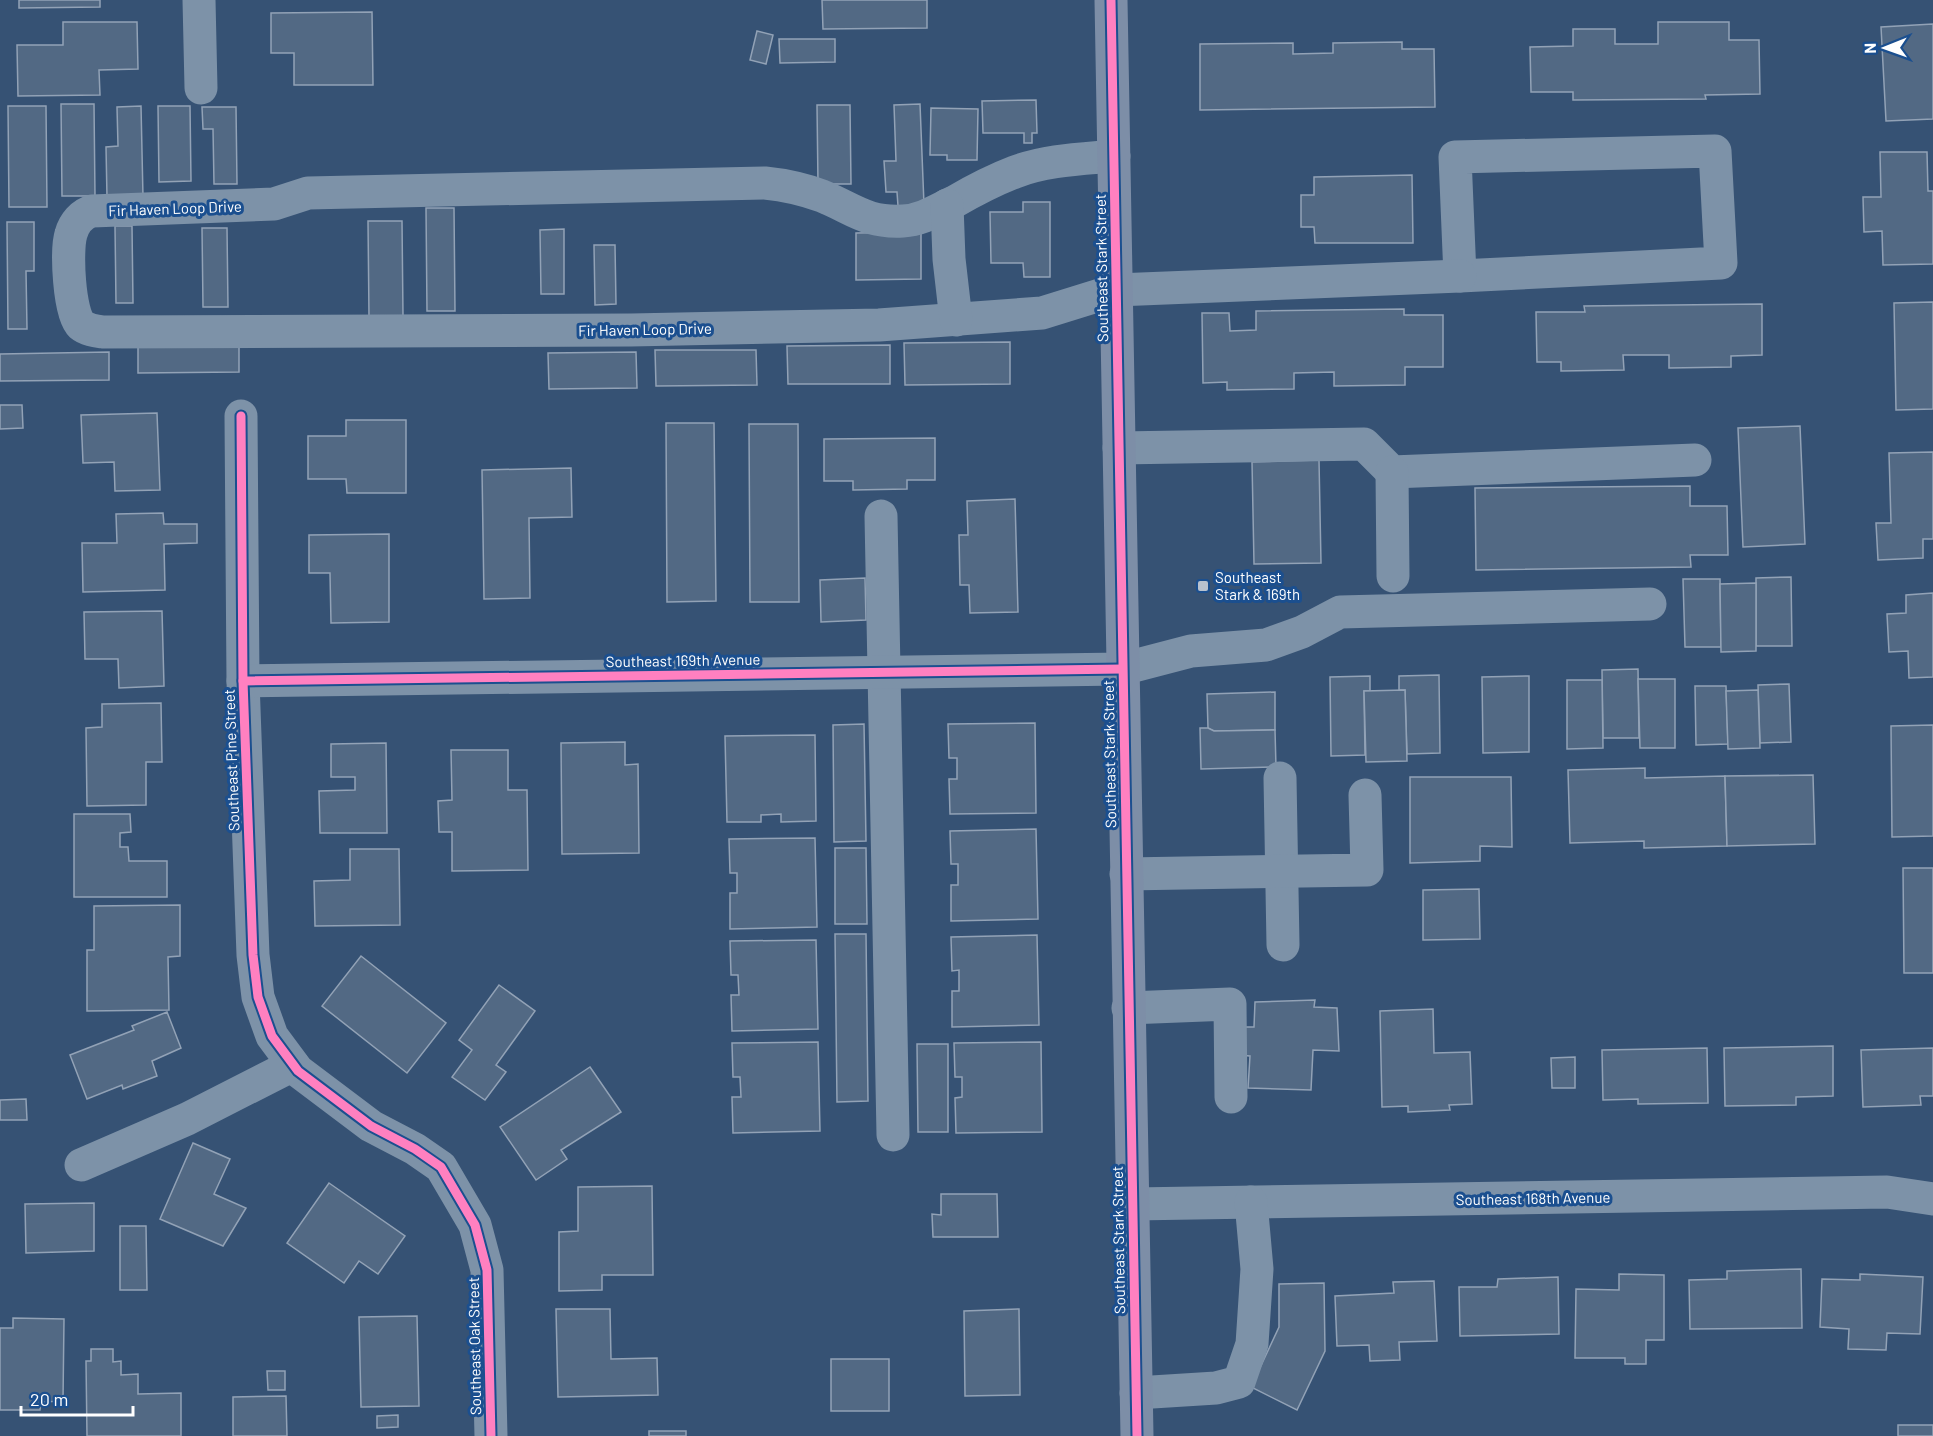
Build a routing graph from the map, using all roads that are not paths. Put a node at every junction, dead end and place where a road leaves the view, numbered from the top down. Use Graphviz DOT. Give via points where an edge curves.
graph roads {
  1 [pos="199,0"];
  2 [pos="1111,0"];
  3 [pos="201,88"];
  4 [pos="1114,156"];
  5 [pos="947,205"];
  6 [pos="1460,276"];
  7 [pos="1116,290"];
  8 [pos="956,320"];
  9 [pos="241,416"];
  10 [pos="1119,448"];
  11 [pos="1695,460"];
  12 [pos="1392,472"];
  13 [pos="881,516"];
  14 [pos="1393,576"];
  15 [pos="1650,604"];
  16 [pos="1122,669"];
  17 [pos="883,672"];
  18 [pos="243,681"];
  19 [pos="1280,778"];
  20 [pos="1365,795"];
  21 [pos="1281,871"];
  22 [pos="1126,874"];
  23 [pos="1283,945"];
  24 [pos="1128,1008"];
  25 [pos="303,1074"];
  26 [pos="1230,1097"];
  27 [pos="893,1136"];
  28 [pos="81,1165"];
  29 [pos="1933,1199"];
  30 [pos="1251,1202"];
  31 [pos="1133,1204"];
  32 [pos="1136,1393"];
  33 [pos="491,1436"];
  34 [pos="1137,1436"];
  1 -- 3 [label="street"];
  2 -- 4 [label="main road, Southeast Stark Street"];
  4 -- 5 [label="street, Fir Haven Loop Drive" via="1031,166"];
  4 -- 7 [label="main road, Southeast Stark Street"];
  5 -- 8 [label="street"];
  5 -- 8 [label="street, Fir Haven Loop Drive" via="918,219 878,220 794,186 765,183 308,194 274,204 92,211 82,217 69,242 71,297 74,315 82,326 103,332 631,330"];
  6 -- 6 [label="street, Fir Haven Loop Drive" via="1721,263 1715,151 1455,157"];
  6 -- 7 [label="street, Fir Haven Loop Drive"];
  7 -- 8 [label="street, Fir Haven Loop Drive" via="1042,313"];
  7 -- 10 [label="main road, Southeast Stark Street"];
  9 -- 18 [label="street, Southeast Pine Street"];
  10 -- 12 [label="street" via="1364,444"];
  10 -- 16 [label="main road, Southeast Stark Street"];
  11 -- 12 [label="street"];
  12 -- 14 [label="street"];
  13 -- 17 [label="street"];
  15 -- 16 [label="street, Southeast 169th Avenue" via="1340,612 1266,645 1191,651"];
  16 -- 17 [label="street, Southeast 169th Avenue"];
  16 -- 22 [label="main road, Southeast Stark Street"];
  17 -- 18 [label="street, Southeast 169th Avenue"];
  17 -- 27 [label="street"];
  18 -- 25 [label="street, Southeast Pine Street" via="253,955 258,997 272,1036"];
  19 -- 21 [label="street"];
  20 -- 21 [label="street" via="1367,870"];
  21 -- 22 [label="street"];
  21 -- 23 [label="street"];
  22 -- 24 [label="main road, Southeast Stark Street"];
  24 -- 26 [label="street" via="1230,1004"];
  24 -- 31 [label="main road, Southeast Stark Street"];
  25 -- 28 [label="street"];
  25 -- 33 [label="street, Southeast Oak Street" via="371,1126 441,1167 475,1225 487,1270"];
  29 -- 30 [label="street, Southeast 168th Avenue" via="1887,1192"];
  30 -- 31 [label="street, Southeast 168th Avenue"];
  30 -- 32 [label="street" via="1257,1269 1252,1344 1239,1382 1216,1388"];
  31 -- 32 [label="main road, Southeast Stark Street"];
  32 -- 34 [label="main road, Southeast Stark Street"];
}
